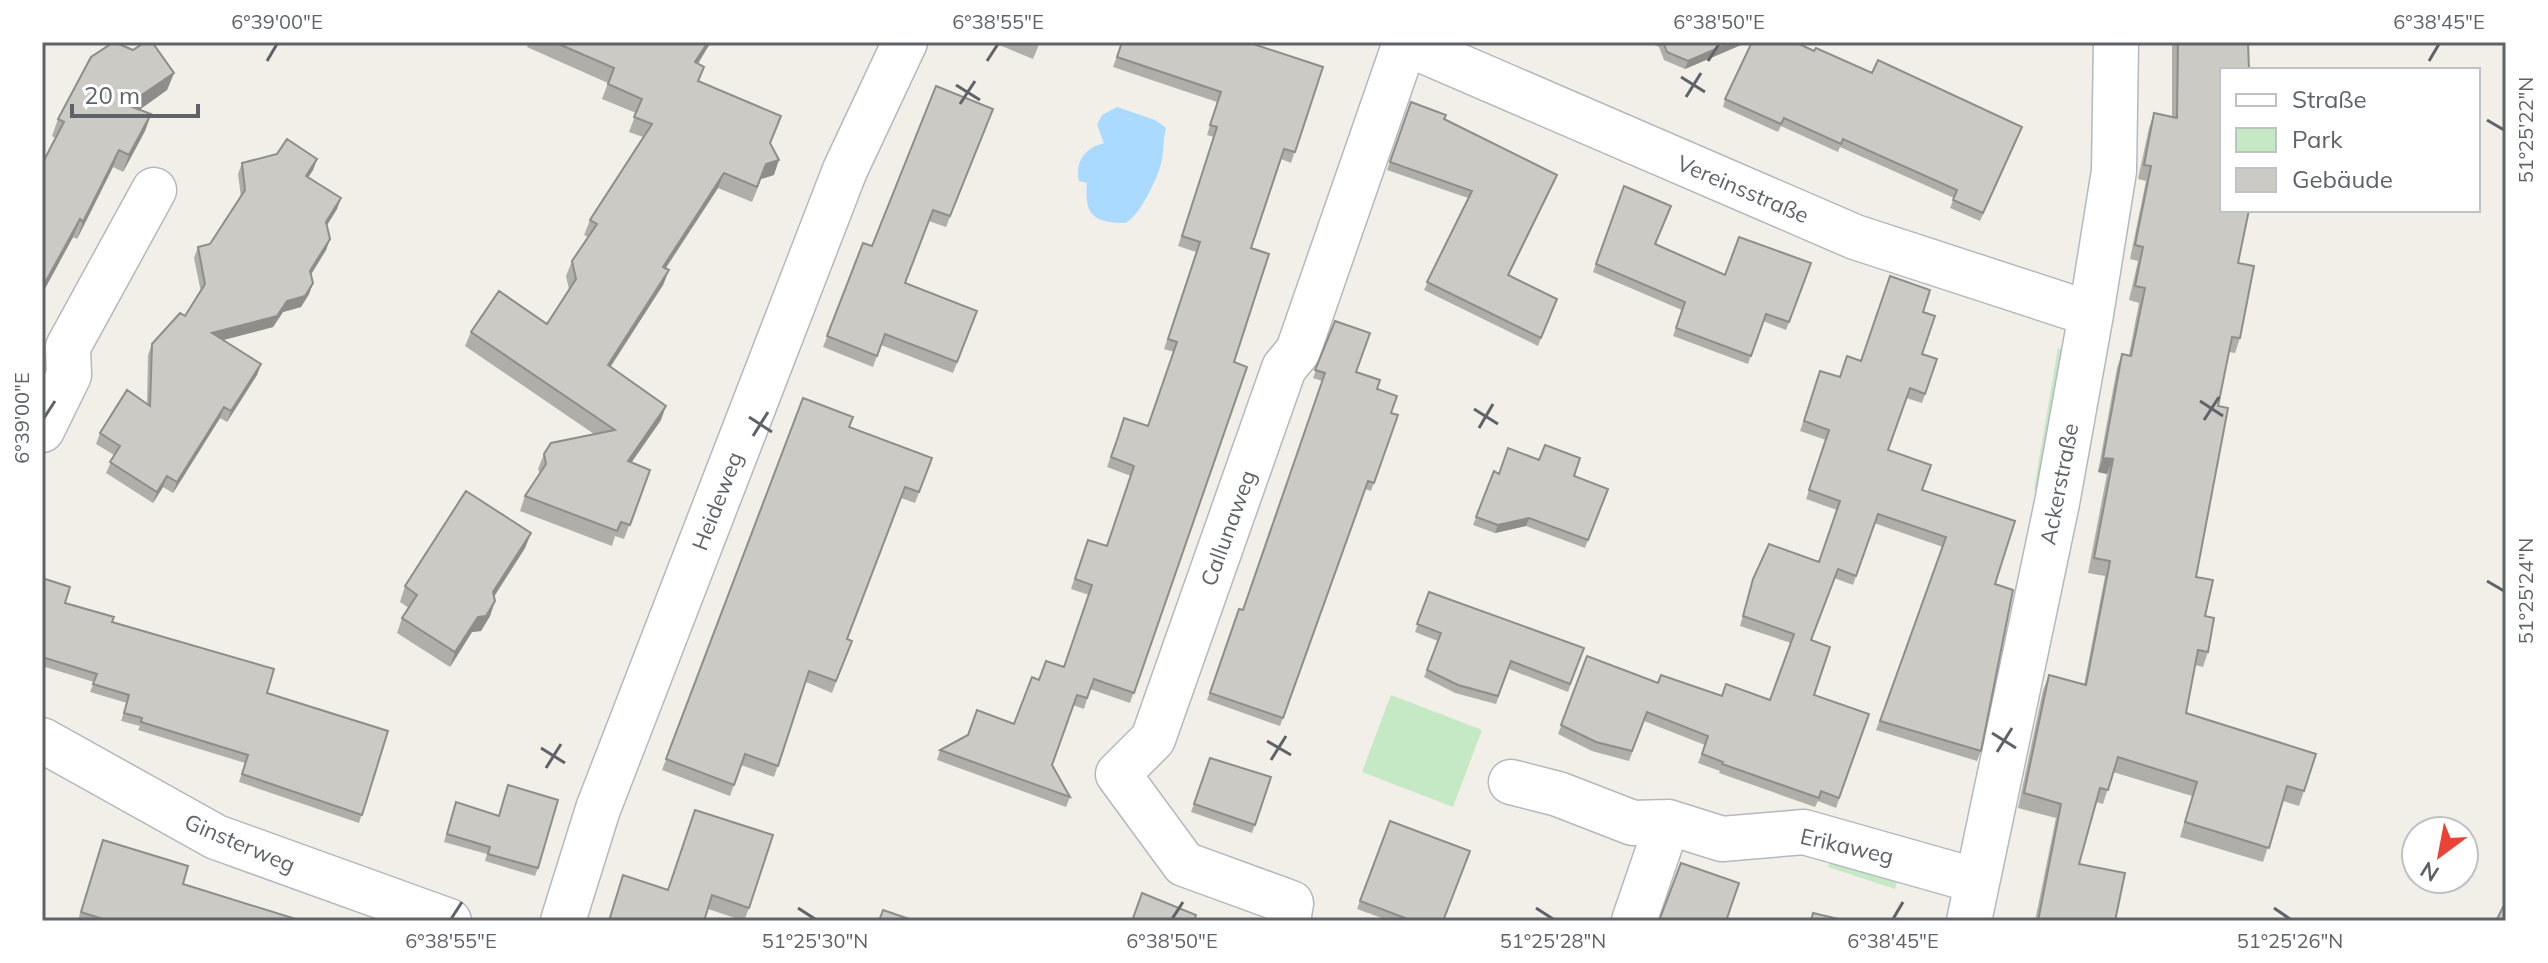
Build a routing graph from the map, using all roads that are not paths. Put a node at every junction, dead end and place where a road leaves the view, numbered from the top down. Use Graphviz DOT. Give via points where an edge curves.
graph roads {
  1 [pos="905,42"];
  2 [pos="1404,42"];
  3 [pos="2116,42"];
  4 [pos="154,190"];
  5 [pos="2091,314"];
  6 [pos="42,430"];
  7 [pos="42,740"];
  8 [pos="1511,782"];
  9 [pos="1668,822"];
  10 [pos="1973,901"];
  11 [pos="449,921"];
  12 [pos="563,921"];
  13 [pos="1288,921"];
  14 [pos="1634,921"];
  1 -- 12 [label="street, Heideweg" via="845,170 598,809"];
  2 -- 5 [label="street, Vereinsstraße" via="1855,237"];
  2 -- 13 [label="street, Callunaweg" via="1298,351 1284,368 1153,739 1118,774 1184,864 1291,903"];
  3 -- 5 [label="street, Ackerstraße" via="2114,171"];
  4 -- 6 [label="street" via="68,347 69,375"];
  5 -- 10 [label="street, Ackerstraße"];
  7 -- 11 [label="street, Ginsterweg" via="216,837"];
  8 -- 9 [label="street, Erikaweg" via="1633,823"];
  9 -- 10 [label="street, Erikaweg" via="1722,839 1804,832"];
  9 -- 14 [label="street"];
}
